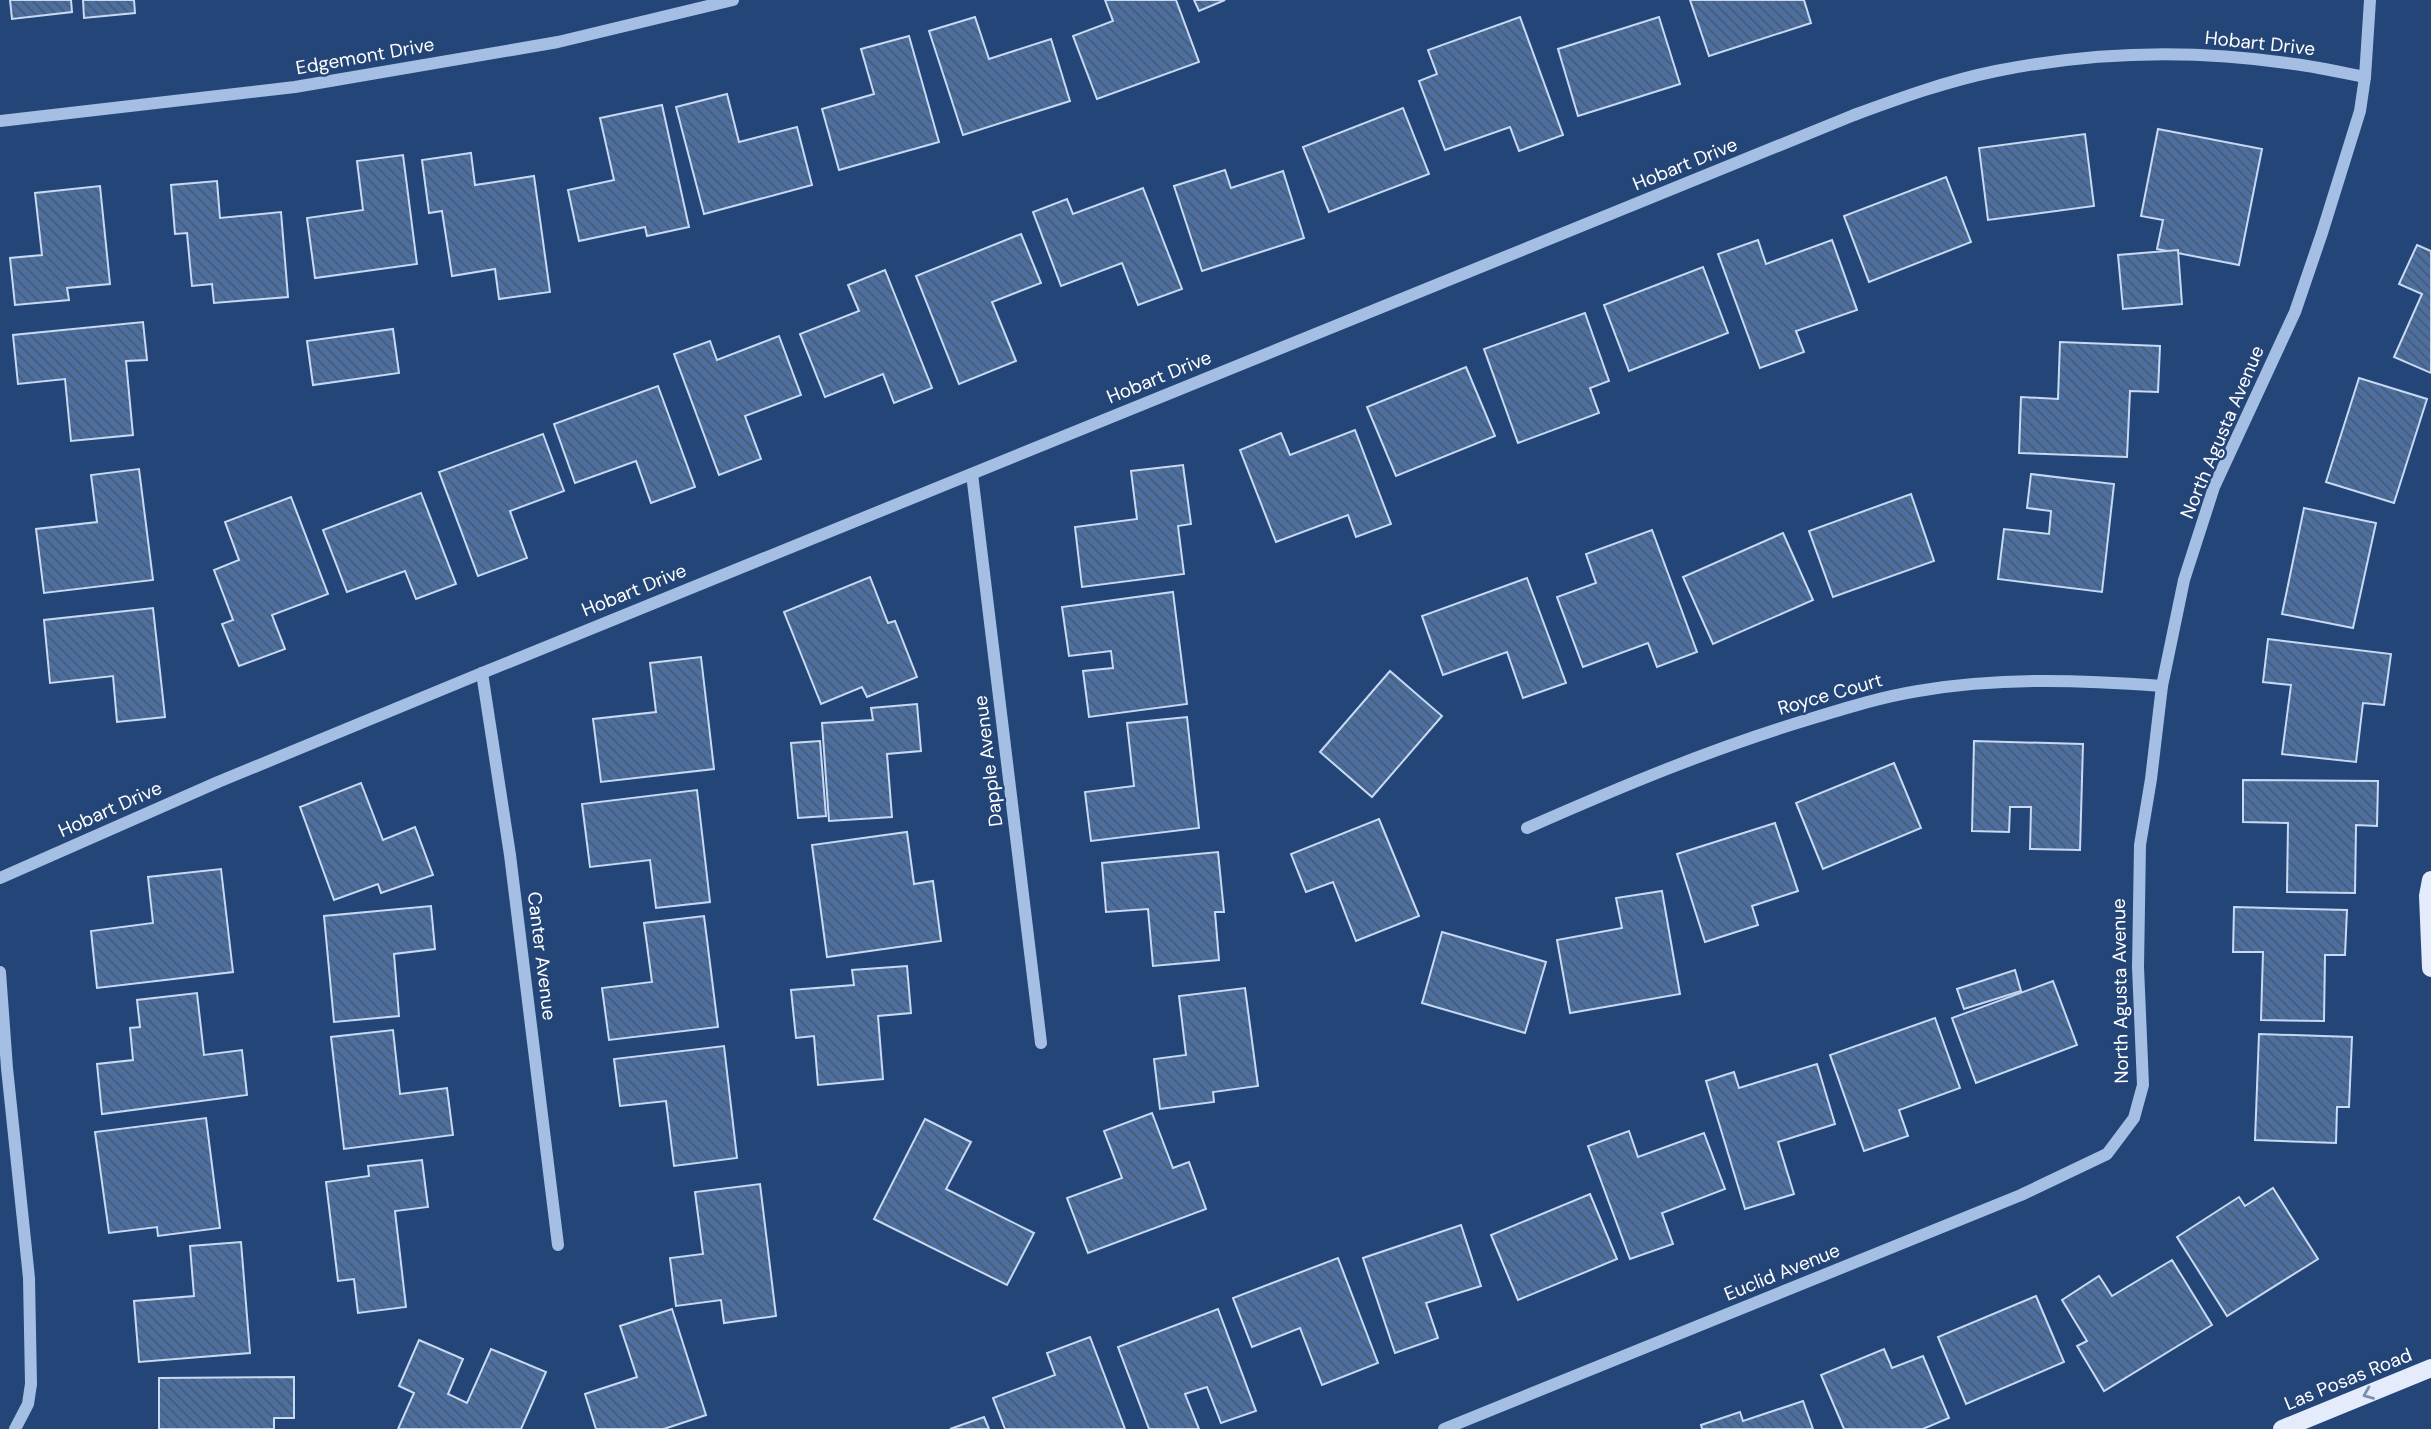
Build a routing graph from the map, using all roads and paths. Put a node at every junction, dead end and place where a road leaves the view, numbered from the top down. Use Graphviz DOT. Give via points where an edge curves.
graph roads {
  1 [pos="733,0"];
  2 [pos="2370,0"];
  3 [pos="2365,77"];
  4 [pos="0,121"];
  5 [pos="972,474"];
  6 [pos="482,673"];
  7 [pos="2162,686"];
  8 [pos="1527,828"];
  9 [pos="0,878"];
  10 [pos="2431,880"];
  11 [pos="2431,968"];
  12 [pos="0,972"];
  13 [pos="1041,1043"];
  14 [pos="2123,1133"];
  15 [pos="558,1245"];
  16 [pos="2431,1368"];
  17 [pos="16,1427"];
  18 [pos="1444,1429"];
  19 [pos="2282,1429"];
  1 -- 4 [label="street, Edgemont Drive" via="558,42 295,88"];
  2 -- 3 [label="street, North Agusta Avenue"];
  3 -- 5 [label="street, Hobart Drive" via="2286,63 2157,54 2062,60 1994,71 1914,93"];
  3 -- 7 [label="street, North Agusta Avenue" via="2360,111 2295,312 2214,487 2184,580"];
  5 -- 6 [label="street, Hobart Drive"];
  5 -- 13 [label="street, Dapple Avenue"];
  6 -- 9 [label="street, Hobart Drive"];
  6 -- 15 [label="street, Canter Avenue" via="510,855"];
  7 -- 8 [label="street, Royce Court" via="2004,681 1880,698 1758,735"];
  7 -- 14 [label="street, North Agusta Avenue" via="2140,845 2138,967 2143,1084 2134,1118"];
  10 -- 11 [label="main road"];
  12 -- 17 [label="street" via="29,1278 32,1384"];
  14 -- 18 [label="street, Euclid Avenue" via="2107,1154 2021,1195"];
  16 -- 19 [label="main road, Las Posas Road, one-way"];
}
